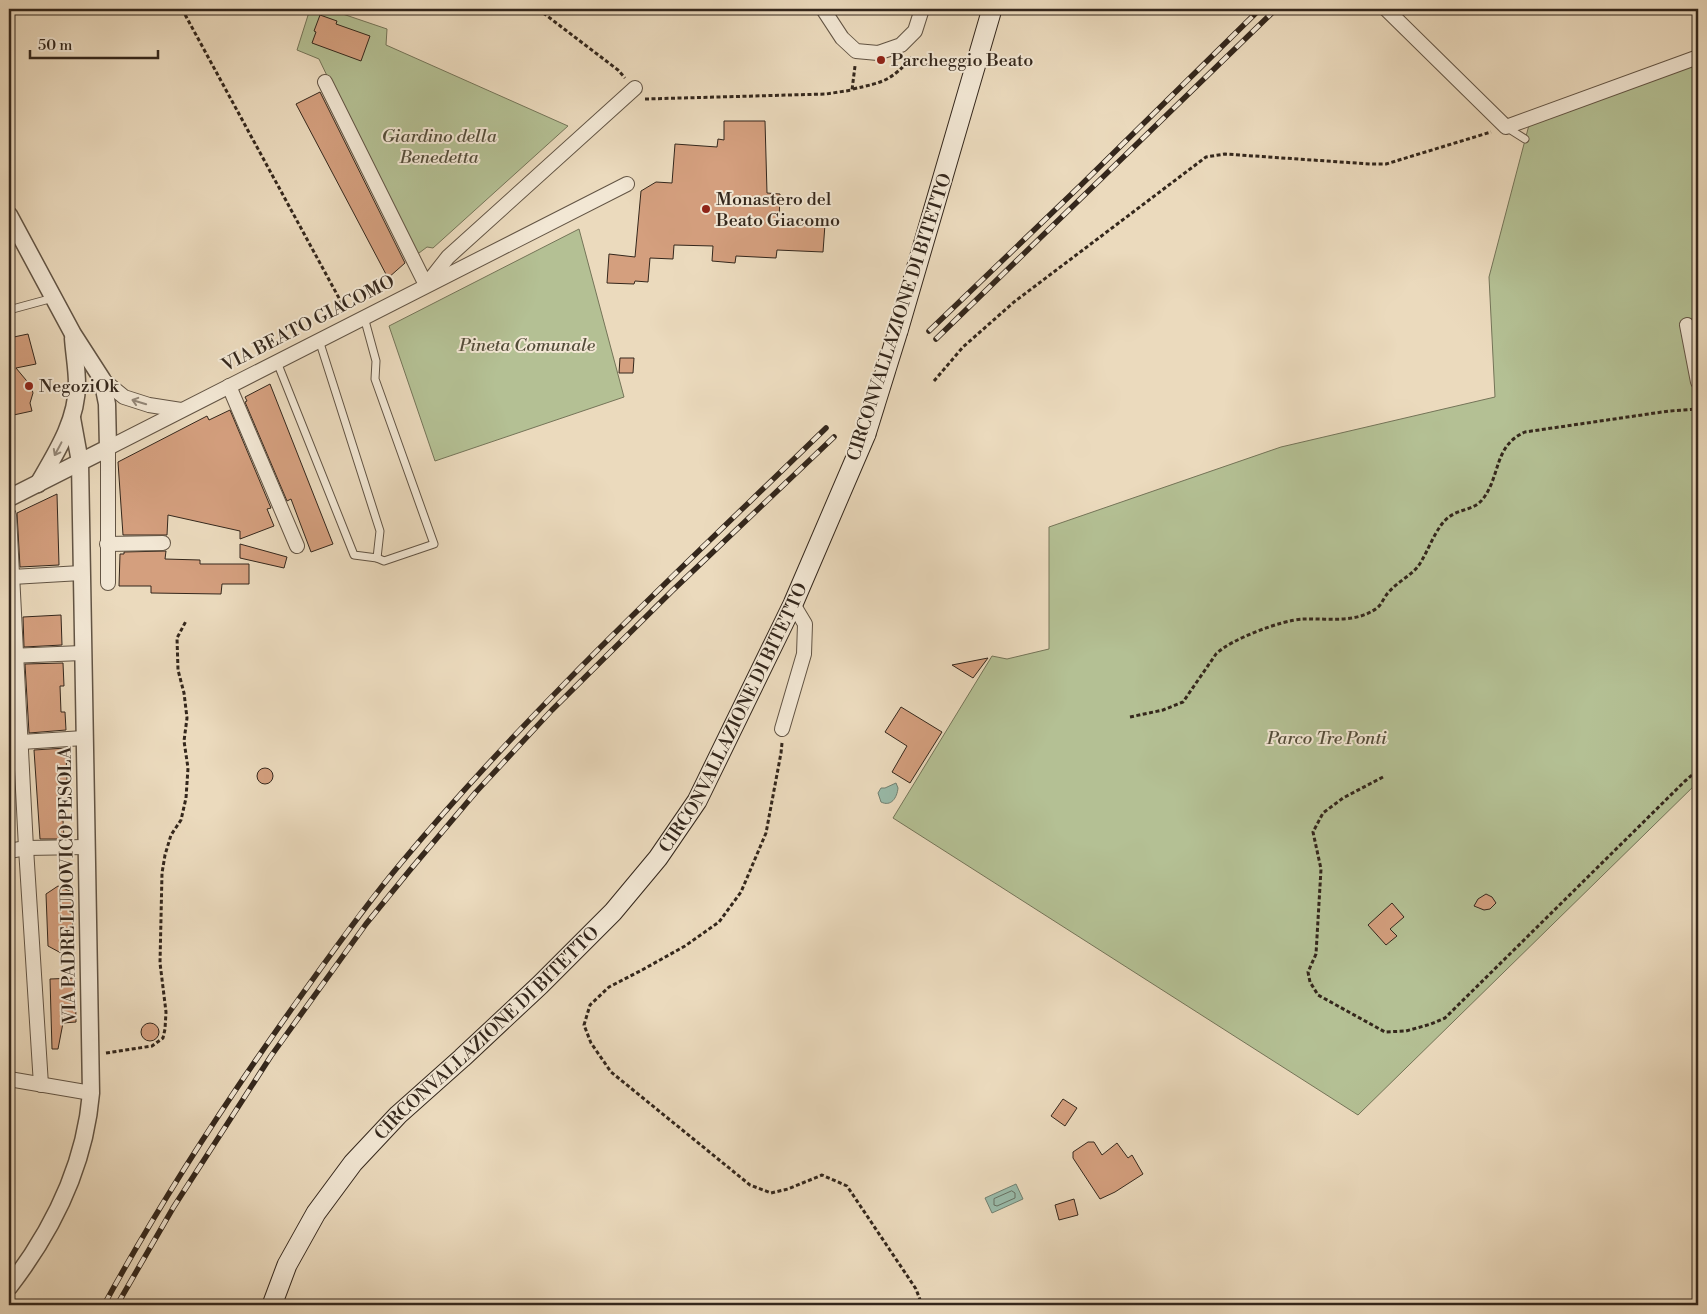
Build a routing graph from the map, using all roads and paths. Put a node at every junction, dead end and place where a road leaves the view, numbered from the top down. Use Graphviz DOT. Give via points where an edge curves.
graph roads {
  1 [pos="182,9"];
  2 [pos="538,9"];
  3 [pos="823,9"];
  4 [pos="922,9"];
  5 [pos="992,9"];
  6 [pos="1386,9"];
  7 [pos="856,52"];
  8 [pos="1698,57"];
  9 [pos="325,82"];
  10 [pos="635,88"];
  11 [pos="1506,127"];
  12 [pos="1525,139"];
  13 [pos="626,184"];
  14 [pos="9,214"];
  15 [pos="426,285"];
  16 [pos="53,298"];
  17 [pos="9,310"];
  18 [pos="358,320"];
  19 [pos="1687,325"];
  20 [pos="73,334"];
  21 [pos="319,340"];
  22 [pos="277,361"];
  23 [pos="102,379"];
  24 [pos="934,380"];
  25 [pos="1698,382"];
  26 [pos="229,386"];
  27 [pos="1698,409"];
  28 [pos="181,410"];
  29 [pos="72,418"];
  30 [pos="108,448"];
  31 [pos="80,462"];
  32 [pos="38,484"];
  33 [pos="9,498"];
  34 [pos="9,515"];
  35 [pos="163,543"];
  36 [pos="108,544"];
  37 [pos="297,546"];
  38 [pos="377,558"];
  39 [pos="81,573"];
  40 [pos="12,577"];
  41 [pos="108,583"];
  42 [pos="793,604"];
  43 [pos="186,622"];
  44 [pos="82,653"];
  45 [pos="12,656"];
  46 [pos="1130,717"];
  47 [pos="782,729"];
  48 [pos="84,738"];
  49 [pos="21,742"];
  50 [pos="15,759"];
  51 [pos="1698,770"];
  52 [pos="1383,778"];
  53 [pos="86,846"];
  54 [pos="26,848"];
  55 [pos="9,851"];
  56 [pos="90,1055"];
  57 [pos="9,1079"];
  58 [pos="41,1085"];
  59 [pos="91,1093"];
  60 [pos="9,1286"];
  61 [pos="272,1305"];
  62 [pos="922,1305"];
  1 -- 18 [label="path"];
  2 -- 10 [label="path" via="618,70"];
  3 -- 7 [label="street" via="842,38"];
  4 -- 7 [label="street" via="915,31 901,45 878,53"];
  5 -- 42 [label="main road, CIRCONVALLAZIONE DI BITETTO, bridge" via="866,434"];
  6 -- 11 [label="street"];
  7 -- 10 [label="path" via="852,90 826,94 646,100"];
  8 -- 11 [label="street"];
  9 -- 15 [label="street"];
  10 -- 15 [label="street" via="448,257"];
  11 -- 12 [label="lane"];
  11 -- 24 [label="path" via="1386,164 1224,154 1206,157 1014,302 964,347"];
  13 -- 15 [label="street, VIA BEATO GIACOMO"];
  14 -- 16 [label="street"];
  15 -- 18 [label="street, VIA BEATO GIACOMO"];
  16 -- 17 [label="lane"];
  16 -- 20 [label="street"];
  18 -- 21 [label="street, VIA BEATO GIACOMO"];
  18 -- 38 [label="lane" via="376,361 375,379 434,544 384,561"];
  19 -- 25 [label="street"];
  20 -- 23 [label="street"];
  20 -- 29 [label="street" via="77,385"];
  21 -- 22 [label="street, VIA BEATO GIACOMO"];
  21 -- 38 [label="lane" via="380,531"];
  22 -- 26 [label="street, VIA BEATO GIACOMO"];
  22 -- 38 [label="lane" via="354,555"];
  28 -- 23 [label="street, one-way" via="124,398"];
  23 -- 30 [label="street" via="107,404"];
  26 -- 28 [label="street, VIA BEATO GIACOMO"];
  26 -- 37 [label="street"];
  27 -- 46 [label="path" via="1525,432 1517,436 1506,446 1480,503 1448,517 1420,564 1387,594 1378,607 1353,618 1280,623 1234,642 1216,654 1182,702"];
  28 -- 30 [label="street, VIA BEATO GIACOMO"];
  29 -- 31 [label="street, VIA PADRE LUDOVICO PESOLA"];
  29 -- 32 [label="street, one-way" via="60,447"];
  30 -- 31 [label="street, VIA BEATO GIACOMO"];
  30 -- 36 [label="street"];
  31 -- 32 [label="street, VIA BEATO GIACOMO"];
  31 -- 39 [label="street, VIA PADRE LUDOVICO PESOLA"];
  32 -- 33 [label="street, VIA BEATO GIACOMO"];
  34 -- 40 [label="street"];
  35 -- 36 [label="street"];
  36 -- 41 [label="street"];
  39 -- 40 [label="street"];
  39 -- 44 [label="street, VIA PADRE LUDOVICO PESOLA"];
  40 -- 45 [label="street"];
  42 -- 47 [label="street" via="805,624 804,654"];
  42 -- 61 [label="main road, CIRCONVALLAZIONE DI BITETTO" via="697,801 658,858 613,912 554,972 398,1115 353,1163 316,1213 288,1265"];
  43 -- 56 [label="path" via="176,638 178,670 188,718 184,741 188,768 186,798 181,820 171,835 162,872 160,963 166,1029 163,1038 152,1046"];
  44 -- 45 [label="street"];
  44 -- 48 [label="street, VIA PADRE LUDOVICO PESOLA"];
  45 -- 49 [label="street"];
  47 -- 62 [label="path" via="781,753 766,833 741,892 719,922 684,946 609,987 590,1005 584,1026 611,1072 750,1184 771,1193 822,1175 847,1186 916,1289"];
  48 -- 49 [label="street"];
  48 -- 53 [label="street, VIA PADRE LUDOVICO PESOLA"];
  49 -- 50 [label="street"];
  50 -- 54 [label="street"];
  51 -- 52 [label="path" via="1445,1018 1406,1031 1385,1032 1318,995 1308,972 1316,954 1321,869 1313,832 1323,813 1343,798"];
  53 -- 54 [label="street"];
  53 -- 56 [label="street, VIA PADRE LUDOVICO PESOLA"];
  54 -- 55 [label="street"];
  54 -- 58 [label="street"];
  56 -- 59 [label="street, VIA PADRE LUDOVICO PESOLA"];
  57 -- 58 [label="street"];
  58 -- 59 [label="street"];
  59 -- 60 [label="street, VIA PADRE LUDOVICO PESOLA" via="84,1140 67,1189 52,1223"];
}
